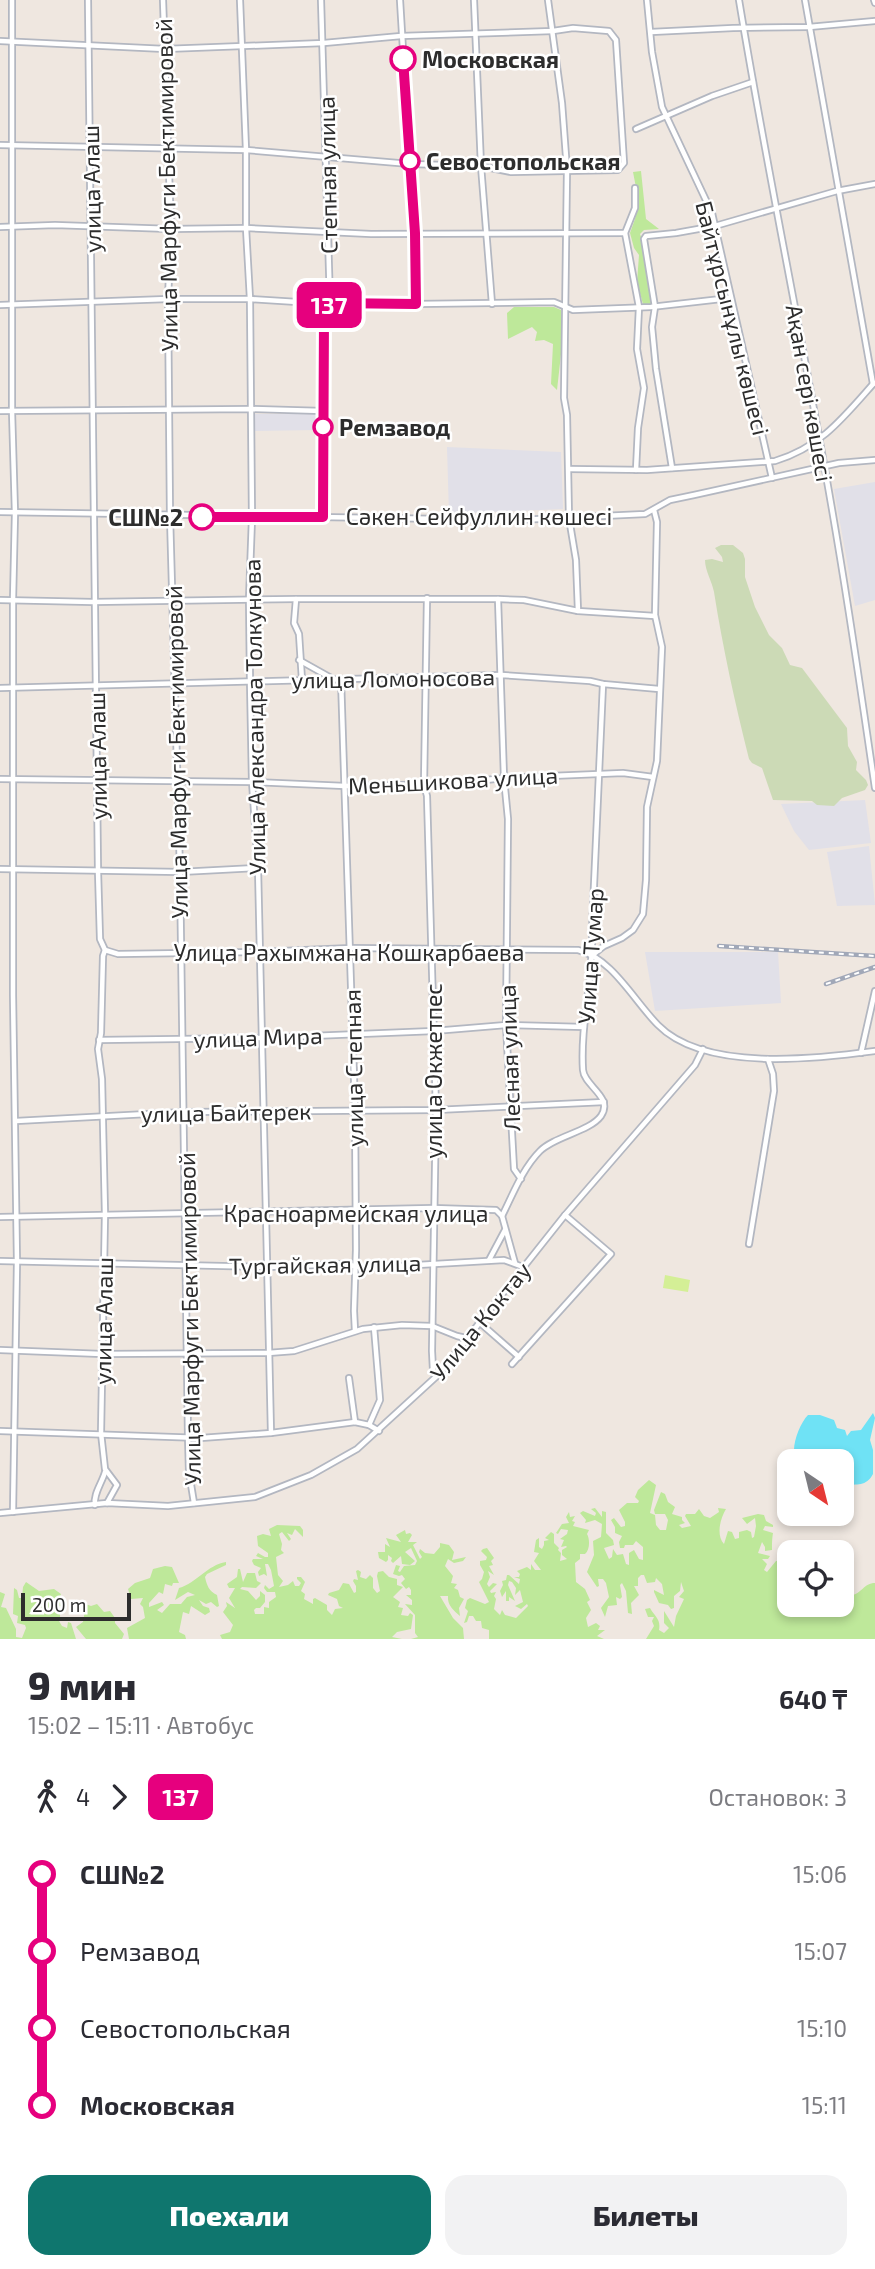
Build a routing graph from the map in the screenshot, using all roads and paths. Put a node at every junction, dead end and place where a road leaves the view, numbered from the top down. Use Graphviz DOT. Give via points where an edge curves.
graph roads {
  1 [pos="12,0"];
  2 [pos="88,0"];
  3 [pos="163,0"];
  4 [pos="240,0"];
  5 [pos="321,0"];
  6 [pos="400,0"];
  7 [pos="474,0"];
  8 [pos="548,0"];
  9 [pos="647,0"];
  10 [pos="739,0"];
  11 [pos="804,0"];
  12 [pos="875,21"];
  13 [pos="809,27"];
  14 [pos="744,29"];
  15 [pos="553,31"];
  16 [pos="651,32"];
  17 [pos="475,34"];
  18 [pos="401,36"];
  19 [pos="0,41"];
  20 [pos="11,41"];
  21 [pos="324,43"];
  22 [pos="89,46"];
  23 [pos="242,46"];
  24 [pos="165,49"];
  25 [pos="753,82"];
  26 [pos="666,116"];
  27 [pos="636,129"];
  28 [pos="0,145"];
  29 [pos="11,145"];
  30 [pos="91,147"];
  31 [pos="167,149"];
  32 [pos="246,150"];
  33 [pos="325,158"];
  34 [pos="410,164"];
  35 [pos="481,166"];
  36 [pos="566,170"];
  37 [pos="875,184"];
  38 [pos="635,188"];
  39 [pos="837,191"];
  40 [pos="776,208"];
  41 [pos="91,226"];
  42 [pos="715,226"];
  43 [pos="0,227"];
  44 [pos="11,227"];
  45 [pos="246,228"];
  46 [pos="171,229"];
  47 [pos="328,232"];
  48 [pos="415,233"];
  49 [pos="488,233"];
  50 [pos="564,233"];
  51 [pos="625,233"];
  52 [pos="730,298"];
  53 [pos="168,299"];
  54 [pos="250,299"];
  55 [pos="92,303"];
  56 [pos="330,303"];
  57 [pos="11,304"];
  58 [pos="416,304"];
  59 [pos="492,304"];
  60 [pos="0,305"];
  61 [pos="566,307"];
  62 [pos="639,307"];
  63 [pos="655,307"];
  64 [pos="874,382"];
  65 [pos="169,409"];
  66 [pos="251,409"];
  67 [pos="0,411"];
  68 [pos="12,411"];
  69 [pos="92,411"];
  70 [pos="323,411"];
  71 [pos="820,440"];
  72 [pos="875,460"];
  73 [pos="768,461"];
  74 [pos="824,466"];
  75 [pos="672,468"];
  76 [pos="569,470"];
  77 [pos="636,470"];
  78 [pos="772,478"];
  79 [pos="654,510"];
  80 [pos="0,512"];
  81 [pos="15,513"];
  82 [pos="93,515"];
  83 [pos="170,516"];
  84 [pos="323,517"];
  85 [pos="252,518"];
  86 [pos="569,518"];
  87 [pos="427,598"];
  88 [pos="249,599"];
  89 [pos="296,599"];
  90 [pos="498,599"];
  91 [pos="0,600"];
  92 [pos="13,600"];
  93 [pos="173,600"];
  94 [pos="93,602"];
  95 [pos="578,611"];
  96 [pos="656,616"];
  97 [pos="299,660"];
  98 [pos="501,675"];
  99 [pos="426,678"];
  100 [pos="334,679"];
  101 [pos="341,679"];
  102 [pos="302,680"];
  103 [pos="250,681"];
  104 [pos="603,684"];
  105 [pos="176,685"];
  106 [pos="96,687"];
  107 [pos="0,688"];
  108 [pos="13,688"];
  109 [pos="659,690"];
  110 [pos="600,774"];
  111 [pos="653,777"];
  112 [pos="504,778"];
  113 [pos="0,779"];
  114 [pos="13,779"];
  115 [pos="97,780"];
  116 [pos="177,782"];
  117 [pos="252,782"];
  118 [pos="424,785"];
  119 [pos="345,786"];
  120 [pos="875,788"];
  121 [pos="258,868"];
  122 [pos="0,869"];
  123 [pos="15,870"];
  124 [pos="98,871"];
  125 [pos="180,872"];
  126 [pos="351,948"];
  127 [pos="105,950"];
  128 [pos="432,950"];
  129 [pos="505,951"];
  130 [pos="259,952"];
  131 [pos="180,953"];
  132 [pos="593,955"];
  133 [pos="875,991"];
  134 [pos="506,1025"];
  135 [pos="584,1027"];
  136 [pos="434,1031"];
  137 [pos="101,1033"];
  138 [pos="352,1034"];
  139 [pos="262,1038"];
  140 [pos="183,1039"];
  141 [pos="99,1040"];
  142 [pos="106,1040"];
  143 [pos="703,1049"];
  144 [pos="875,1051"];
  145 [pos="861,1053"];
  146 [pos="768,1059"];
  147 [pos="605,1102"];
  148 [pos="511,1107"];
  149 [pos="355,1109"];
  150 [pos="436,1110"];
  151 [pos="264,1111"];
  152 [pos="185,1112"];
  153 [pos="102,1115"];
  154 [pos="16,1121"];
  155 [pos="521,1179"];
  156 [pos="433,1208"];
  157 [pos="267,1211"];
  158 [pos="355,1211"];
  159 [pos="185,1213"];
  160 [pos="105,1214"];
  161 [pos="565,1215"];
  162 [pos="502,1216"];
  163 [pos="0,1217"];
  164 [pos="16,1217"];
  165 [pos="506,1229"];
  166 [pos="749,1244"];
  167 [pos="489,1260"];
  168 [pos="0,1261"];
  169 [pos="17,1262"];
  170 [pos="433,1263"];
  171 [pos="515,1263"];
  172 [pos="104,1264"];
  173 [pos="186,1264"];
  174 [pos="268,1266"];
  175 [pos="354,1266"];
  176 [pos="523,1267"];
  177 [pos="479,1322"];
  178 [pos="432,1326"];
  179 [pos="374,1327"];
  180 [pos="355,1331"];
  181 [pos="466,1338"];
  182 [pos="0,1349"];
  183 [pos="16,1350"];
  184 [pos="268,1353"];
  185 [pos="102,1354"];
  186 [pos="188,1354"];
  187 [pos="519,1357"];
  188 [pos="512,1364"];
  189 [pos="438,1375"];
  190 [pos="349,1378"];
  191 [pos="355,1422"];
  192 [pos="369,1425"];
  193 [pos="0,1431"];
  194 [pos="15,1431"];
  195 [pos="379,1431"];
  196 [pos="101,1433"];
  197 [pos="271,1433"];
  198 [pos="188,1437"];
  199 [pos="105,1471"];
  200 [pos="107,1503"];
  201 [pos="194,1503"];
  202 [pos="95,1505"];
  203 [pos="13,1512"];
  204 [pos="0,1513"];
  1 -- 20 [label="street"];
  2 -- 22 [label="street, улица Алаш"];
  3 -- 24 [label="street, Улица Марфуги Бектимировой"];
  4 -- 23 [label="street, Улица Александра Толкунова"];
  5 -- 21 [label="street, Степная улица"];
  6 -- 18 [label="street"];
  7 -- 17 [label="street"];
  8 -- 15 [label="street"];
  9 -- 16 [label="street, Байтұрсынұлы көшесі"];
  10 -- 14 [label="street, Ақан сері көшесі"];
  11 -- 13 [label="street"];
  12 -- 13 [label="street"];
  13 -- 14 [label="street"];
  13 -- 39 [label="street"];
  14 -- 16 [label="street"];
  14 -- 25 [label="street, Ақан сері көшесі"];
  15 -- 17 [label="street"];
  15 -- 36 [label="street"];
  15 -- 36 [label="street" via="587,28 612,33 615,40 624,163 618,170"];
  16 -- 26 [label="street, Байтұрсынұлы көшесі"];
  17 -- 18 [label="street"];
  17 -- 35 [label="street"];
  18 -- 21 [label="street"];
  18 -- 34 [label="street"];
  19 -- 20 [label="street"];
  20 -- 22 [label="street"];
  20 -- 29 [label="street"];
  21 -- 23 [label="street"];
  21 -- 33 [label="street, Степная улица"];
  22 -- 24 [label="street"];
  22 -- 30 [label="street, улица Алаш"];
  23 -- 24 [label="street"];
  23 -- 32 [label="street, Улица Александра Толкунова"];
  24 -- 31 [label="street, Улица Марфуги Бектимировой"];
  25 -- 26 [label="street"];
  25 -- 40 [label="street, Ақан сері көшесі"];
  26 -- 27 [label="street"];
  26 -- 42 [label="street, Байтұрсынұлы көшесі"];
  28 -- 29 [label="street"];
  29 -- 30 [label="street"];
  29 -- 44 [label="street"];
  30 -- 31 [label="street"];
  30 -- 41 [label="street, улица Алаш"];
  31 -- 32 [label="street"];
  31 -- 46 [label="street, Улица Марфуги Бектимировой"];
  32 -- 33 [label="street"];
  32 -- 45 [label="street, Улица Александра Толкунова"];
  33 -- 34 [label="street"];
  33 -- 47 [label="street, Степная улица"];
  34 -- 35 [label="street"];
  34 -- 48 [label="street"];
  35 -- 36 [label="street" via="511,172"];
  35 -- 49 [label="street"];
  36 -- 50 [label="street"];
  37 -- 39 [label="street"];
  38 -- 51 [label="street" via="635,208"];
  39 -- 40 [label="street"];
  39 -- 64 [label="street"];
  40 -- 42 [label="street"];
  40 -- 71 [label="street, Ақан сері көшесі"];
  41 -- 44 [label="street"];
  41 -- 46 [label="street"];
  41 -- 55 [label="street, улица Алаш"];
  42 -- 52 [label="street, Байтұрсынұлы көшесі"];
  42 -- 63 [label="street" via="646,236"];
  43 -- 44 [label="street"];
  44 -- 57 [label="street"];
  45 -- 46 [label="street"];
  45 -- 47 [label="street"];
  45 -- 54 [label="street, Улица Александра Толкунова"];
  46 -- 53 [label="street, Улица Марфуги Бектимировой"];
  47 -- 48 [label="street"];
  47 -- 56 [label="street, Степная улица"];
  48 -- 49 [label="street"];
  48 -- 58 [label="street"];
  49 -- 50 [label="street"];
  49 -- 59 [label="street"];
  50 -- 51 [label="street"];
  50 -- 61 [label="street"];
  51 -- 62 [label="street"];
  52 -- 63 [label="street"];
  52 -- 73 [label="street, Байтұрсынұлы көшесі"];
  53 -- 54 [label="street"];
  53 -- 55 [label="street"];
  53 -- 65 [label="street, Улица Марфуги Бектимировой"];
  54 -- 56 [label="street"];
  54 -- 66 [label="street, Улица Александра Толкунова"];
  55 -- 57 [label="street"];
  55 -- 69 [label="street, улица Алаш"];
  56 -- 58 [label="street"];
  56 -- 70 [label="street, Степная улица" via="324,316"];
  57 -- 60 [label="street"];
  57 -- 68 [label="street"];
  58 -- 59 [label="street"];
  59 -- 61 [label="street" via="554,302"];
  61 -- 62 [label="street"];
  61 -- 76 [label="street" via="564,398"];
  62 -- 63 [label="street"];
  62 -- 77 [label="street" via="637,349 644,388"];
  63 -- 75 [label="street" via="656,369"];
  64 -- 71 [label="street"];
  65 -- 66 [label="street"];
  65 -- 69 [label="street"];
  65 -- 83 [label="street, Улица Марфуги Бектимировой"];
  66 -- 70 [label="street"];
  66 -- 85 [label="street, Улица Александра Толкунова"];
  67 -- 68 [label="street"];
  68 -- 69 [label="street"];
  68 -- 81 [label="street"];
  69 -- 82 [label="street, улица Алаш"];
  70 -- 84 [label="street, Степная улица"];
  71 -- 73 [label="street" via="793,456"];
  71 -- 74 [label="street, Ақан сері көшесі"];
  72 -- 74 [label="street, Сәкен Сейфуллин көшесі"];
  73 -- 75 [label="street"];
  73 -- 78 [label="street, Байтұрсынұлы көшесі"];
  74 -- 78 [label="street, Сәкен Сейфуллин көшесі"];
  74 -- 120 [label="street, Ақан сері көшесі"];
  75 -- 77 [label="street"];
  76 -- 77 [label="street"];
  76 -- 86 [label="street"];
  78 -- 79 [label="street, Сәкен Сейфуллин көшесі" via="670,500"];
  79 -- 86 [label="street, Сәкен Сейфуллин көшесі"];
  79 -- 96 [label="street"];
  80 -- 81 [label="street, Сәкен Сейфуллин көшесі"];
  81 -- 82 [label="street, Сәкен Сейфуллин көшесі"];
  81 -- 92 [label="street"];
  82 -- 83 [label="street, Сәкен Сейфуллин көшесі"];
  82 -- 94 [label="street, улица Алаш"];
  83 -- 85 [label="street, Сәкен Сейфуллин көшесі"];
  83 -- 93 [label="street, Улица Марфуги Бектимировой"];
  84 -- 85 [label="street, Сәкен Сейфуллин көшесі"];
  84 -- 86 [label="street, Сәкен Сейфуллин көшесі"];
  85 -- 88 [label="street, Улица Александра Толкунова"];
  86 -- 95 [label="street"];
  87 -- 89 [label="street"];
  87 -- 90 [label="street"];
  87 -- 99 [label="street, улица Окжетпес"];
  88 -- 89 [label="street"];
  88 -- 93 [label="street"];
  88 -- 103 [label="street, Улица Александра Толкунова"];
  89 -- 97 [label="street"];
  90 -- 95 [label="street"];
  90 -- 98 [label="street, Лесная улица"];
  91 -- 92 [label="street"];
  92 -- 94 [label="street"];
  92 -- 108 [label="street"];
  93 -- 94 [label="street"];
  93 -- 105 [label="street, Улица Марфуги Бектимировой"];
  94 -- 106 [label="street, улица Алаш"];
  95 -- 96 [label="street"];
  96 -- 109 [label="street" via="662,647"];
  97 -- 100 [label="street"];
  97 -- 102 [label="street"];
  98 -- 99 [label="street, улица Ломоносова"];
  98 -- 104 [label="street, улица Ломоносова"];
  98 -- 112 [label="street, Лесная улица"];
  99 -- 101 [label="street, улица Ломоносова"];
  99 -- 118 [label="street, улица Окжетпес"];
  100 -- 101 [label="street, улица Ломоносова"];
  100 -- 102 [label="street, улица Ломоносова"];
  101 -- 119 [label="street, улица Степная"];
  102 -- 103 [label="street, улица Ломоносова"];
  103 -- 105 [label="street, улица Ломоносова"];
  103 -- 117 [label="street, Улица Александра Толкунова"];
  104 -- 109 [label="street, улица Ломоносова"];
  104 -- 110 [label="street, Улица Тумар"];
  105 -- 106 [label="street, улица Ломоносова"];
  105 -- 116 [label="street, Улица Марфуги Бектимировой"];
  106 -- 108 [label="street, улица Ломоносова"];
  106 -- 115 [label="street, улица Алаш"];
  107 -- 108 [label="street, улица Ломоносова"];
  108 -- 114 [label="street"];
  109 -- 111 [label="street"];
  110 -- 111 [label="street, Меньшикова улица"];
  110 -- 112 [label="street, Меньшикова улица"];
  110 -- 132 [label="street, Улица Тумар"];
  111 -- 132 [label="street" via="646,807 643,914 634,930"];
  112 -- 118 [label="street, Меньшикова улица"];
  112 -- 129 [label="street, Лесная улица" via="508,819"];
  113 -- 114 [label="street, Меньшикова улица"];
  114 -- 115 [label="street, Меньшикова улица"];
  114 -- 123 [label="street"];
  115 -- 116 [label="street, Меньшикова улица"];
  115 -- 124 [label="street, улица Алаш"];
  116 -- 117 [label="street, Меньшикова улица"];
  116 -- 125 [label="street, Улица Марфуги Бектимировой"];
  117 -- 119 [label="street, Меньшикова улица"];
  117 -- 121 [label="street, Улица Александра Толкунова"];
  118 -- 119 [label="street, Меньшикова улица"];
  118 -- 128 [label="street, улица Окжетпес"];
  119 -- 126 [label="street, улица Степная"];
  121 -- 125 [label="street"];
  121 -- 130 [label="street, Улица Александра Толкунова"];
  122 -- 123 [label="street"];
  123 -- 124 [label="street"];
  123 -- 154 [label="street"];
  124 -- 125 [label="street"];
  124 -- 127 [label="street, улица Алаш" via="100,939"];
  125 -- 131 [label="street, Улица Марфуги Бектимировой"];
  126 -- 128 [label="street, Улица Рахымжана Кошкарбаева"];
  126 -- 130 [label="street, Улица Рахымжана Кошкарбаева"];
  126 -- 138 [label="street, улица Степная"];
  127 -- 131 [label="street, Улица Рахымжана Кошкарбаева"];
  127 -- 137 [label="street, улица Алаш"];
  128 -- 129 [label="street, Улица Рахымжана Кошкарбаева"];
  128 -- 136 [label="street, улица Окжетпес"];
  129 -- 132 [label="street, Улица Рахымжана Кошкарбаева" via="578,950"];
  129 -- 134 [label="street, Лесная улица"];
  130 -- 131 [label="street, Улица Рахымжана Кошкарбаева"];
  130 -- 139 [label="street, Улица Александра Толкунова"];
  131 -- 140 [label="street, Улица Марфуги Бектимировой"];
  132 -- 135 [label="street, Улица Тумар"];
  132 -- 143 [label="street" via="671,1037"];
  133 -- 145 [label="street"];
  134 -- 135 [label="street, улица Мира"];
  134 -- 136 [label="street, улица Мира"];
  134 -- 148 [label="street, Лесная улица"];
  135 -- 147 [label="street, Улица Тумар" via="583,1074"];
  136 -- 138 [label="street, улица Мира"];
  136 -- 150 [label="street, улица Окжетпес"];
  137 -- 141 [label="street, улица Алаш"];
  137 -- 142 [label="street"];
  138 -- 139 [label="street, улица Мира"];
  138 -- 149 [label="street, улица Степная"];
  139 -- 140 [label="street, улица Мира"];
  139 -- 151 [label="street, Улица Александра Толкунова"];
  140 -- 142 [label="street, улица Мира"];
  140 -- 152 [label="street, Улица Марфуги Бектимировой"];
  141 -- 142 [label="street, улица Мира"];
  141 -- 153 [label="street, улица Алаш"];
  143 -- 146 [label="street"];
  143 -- 161 [label="street, Улица Коктау" via="695,1065"];
  144 -- 145 [label="street"];
  145 -- 146 [label="street"];
  146 -- 166 [label="street" via="774,1091"];
  147 -- 148 [label="street, улица Байтерек"];
  147 -- 155 [label="street" via="597,1121 540,1151"];
  148 -- 150 [label="street, улица Байтерек"];
  148 -- 155 [label="street, Лесная улица" via="514,1169"];
  149 -- 150 [label="street, улица Байтерек"];
  149 -- 151 [label="street, улица Байтерек"];
  149 -- 158 [label="street, улица Степная"];
  150 -- 156 [label="street, улица Окжетпес"];
  151 -- 152 [label="street, улица Байтерек"];
  151 -- 157 [label="street, Улица Александра Толкунова"];
  152 -- 153 [label="street, улица Байтерек"];
  152 -- 159 [label="street, Улица Марфуги Бектимировой"];
  153 -- 154 [label="street, улица Байтерек"];
  153 -- 160 [label="street, улица Алаш"];
  154 -- 164 [label="street"];
  155 -- 162 [label="street"];
  156 -- 158 [label="street, Красноармейская улица"];
  156 -- 162 [label="street, Красноармейская улица" via="496,1210"];
  156 -- 170 [label="street, улица Окжетпес"];
  157 -- 158 [label="street, Красноармейская улица"];
  157 -- 159 [label="street, Красноармейская улица"];
  157 -- 174 [label="street, Улица Александра Толкунова"];
  158 -- 175 [label="street, улица Степная"];
  159 -- 160 [label="street, Красноармейская улица"];
  159 -- 173 [label="street, Улица Марфуги Бектимировой"];
  160 -- 164 [label="street, Красноармейская улица"];
  160 -- 172 [label="street, улица Алаш"];
  161 -- 176 [label="street, Улица Коктау"];
  161 -- 187 [label="street" via="611,1254"];
  162 -- 165 [label="street"];
  163 -- 164 [label="street, Красноармейская улица"];
  164 -- 169 [label="street"];
  165 -- 167 [label="street"];
  165 -- 171 [label="street"];
  167 -- 170 [label="street, Тургайская улица"];
  167 -- 171 [label="street, Тургайская улица"];
  168 -- 169 [label="street, Тургайская улица"];
  169 -- 172 [label="street, Тургайская улица"];
  169 -- 183 [label="street"];
  170 -- 175 [label="street, Тургайская улица"];
  170 -- 178 [label="street, улица Окжетпес"];
  171 -- 176 [label="street, Тургайская улица"];
  172 -- 173 [label="street, Тургайская улица"];
  172 -- 185 [label="street, улица Алаш"];
  173 -- 174 [label="street, Тургайская улица"];
  173 -- 186 [label="street, Улица Марфуги Бектимировой"];
  174 -- 175 [label="street, Тургайская улица"];
  174 -- 184 [label="street, Улица Александра Толкунова"];
  175 -- 180 [label="street, улица Степная"];
  176 -- 177 [label="street, Улица Коктау"];
  177 -- 181 [label="street, Улица Коктау"];
  177 -- 187 [label="street"];
  178 -- 179 [label="street"];
  178 -- 181 [label="street"];
  178 -- 189 [label="street, улица Окжетпес" via="433,1370"];
  179 -- 180 [label="street"];
  179 -- 192 [label="street" via="380,1400"];
  180 -- 184 [label="street" via="294,1351"];
  181 -- 189 [label="street, Улица Коктау"];
  182 -- 183 [label="street"];
  183 -- 185 [label="street"];
  183 -- 194 [label="street"];
  184 -- 186 [label="street"];
  184 -- 197 [label="street, Улица Александра Толкунова"];
  185 -- 186 [label="street"];
  185 -- 196 [label="street, улица Алаш"];
  186 -- 198 [label="street, Улица Марфуги Бектимировой"];
  187 -- 188 [label="street"];
  189 -- 195 [label="street, Улица Коктау"];
  190 -- 191 [label="street"];
  191 -- 192 [label="street"];
  191 -- 197 [label="street"];
  192 -- 195 [label="street"];
  193 -- 194 [label="street"];
  194 -- 196 [label="street"];
  194 -- 203 [label="street"];
  195 -- 201 [label="street, Улица Коктау" via="325,1468 260,1496"];
  196 -- 198 [label="street"];
  196 -- 199 [label="street, улица Алаш"];
  197 -- 198 [label="street"];
  198 -- 201 [label="street, Улица Марфуги Бектимировой"];
  199 -- 200 [label="street, улица Алаш" via="117,1485"];
  199 -- 202 [label="street"];
  200 -- 201 [label="street, Улица Коктау"];
  200 -- 202 [label="street, Улица Коктау"];
  202 -- 203 [label="street, Улица Коктау"];
  203 -- 204 [label="street, Улица Коктау"];
}
